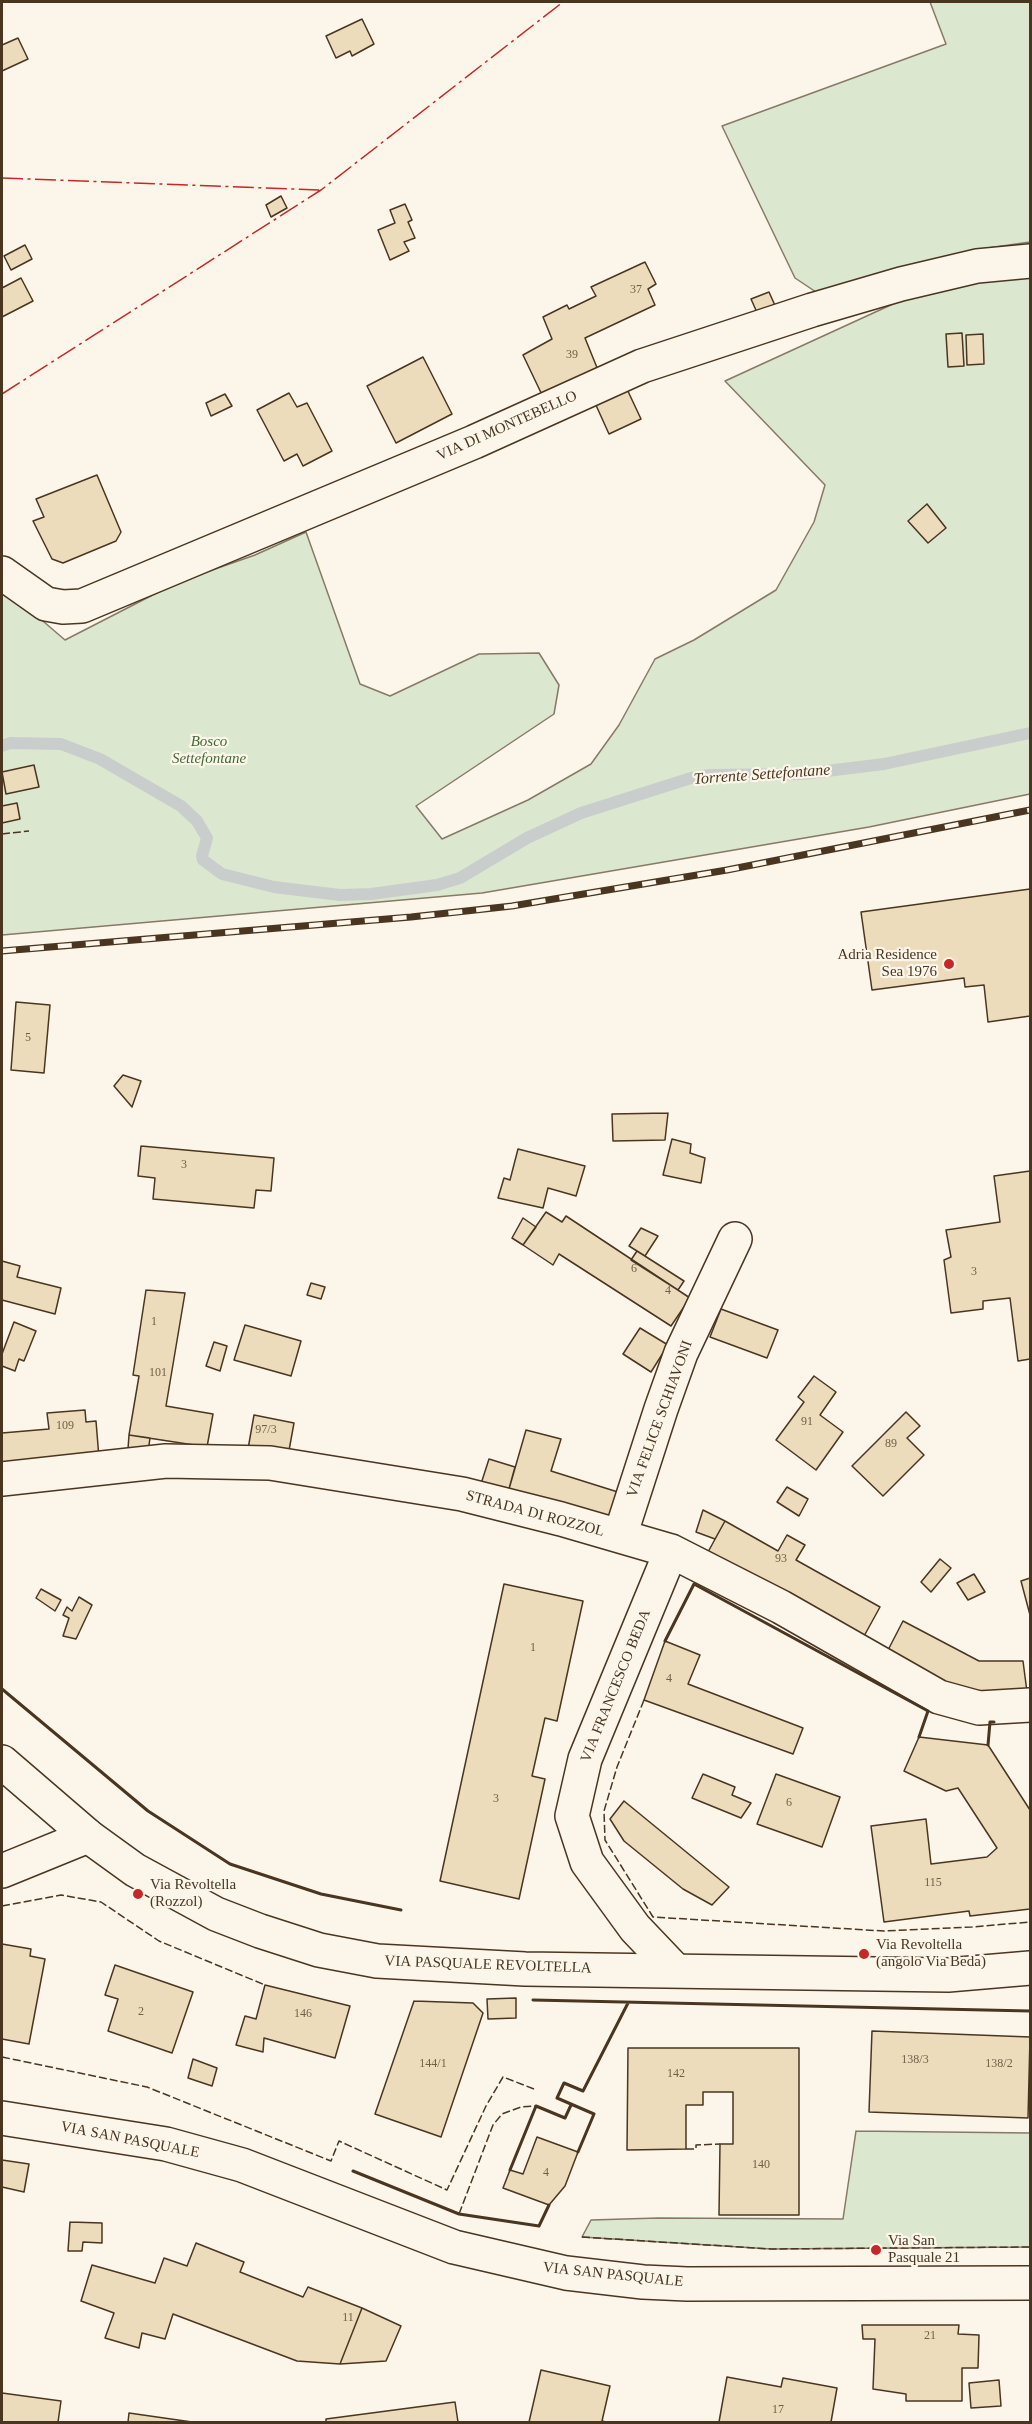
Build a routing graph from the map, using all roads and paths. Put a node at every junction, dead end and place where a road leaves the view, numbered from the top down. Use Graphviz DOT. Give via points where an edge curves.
graph roads {
  1 [pos="1030,261"];
  2 [pos="2,573"];
  3 [pos="735,1239"];
  4 [pos="2,1479"];
  5 [pos="620,1536"];
  6 [pos="671,1551"];
  7 [pos="1030,1705"];
  8 [pos="2,1762"];
  9 [pos="88,1836"];
  10 [pos="2,1871"];
  11 [pos="1030,1968"];
  12 [pos="675,1970"];
  13 [pos="2,2118"];
  14 [pos="1030,2283"];
  1 -- 2 [label="street, VIA DI MONTEBELLO" via="977,266 901,284 642,366 464,446 82,606 46,604"];
  3 -- 5 [label="street, VIA FELICE SCHIAVONI" via="681,1353"];
  4 -- 5 [label="street, STRADA DI ROZZOL" via="166,1461 270,1463 462,1494"];
  5 -- 6 [label="street, STRADA DI ROZZOL"];
  6 -- 7 [label="street, STRADA DI ROZZOL" via="781,1607 939,1697 979,1708"];
  6 -- 12 [label="street, VIA FRANCESCO BEDA" via="585,1759 572,1815 587,1862 635,1928"];
  8 -- 9 [label="street, VIA PASQUALE REVOLTELLA"];
  9 -- 10 [label="street"];
  9 -- 12 [label="street, VIA PASQUALE REVOLTELLA" via="135,1870 216,1914 319,1950 376,1961 444,1965"];
  11 -- 12 [label="street, VIA PASQUALE REVOLTELLA" via="948,1975"];
  13 -- 14 [label="street, VIA SAN PASQUALE" via="166,2144 242,2165 454,2247 566,2273 687,2284"];
}
